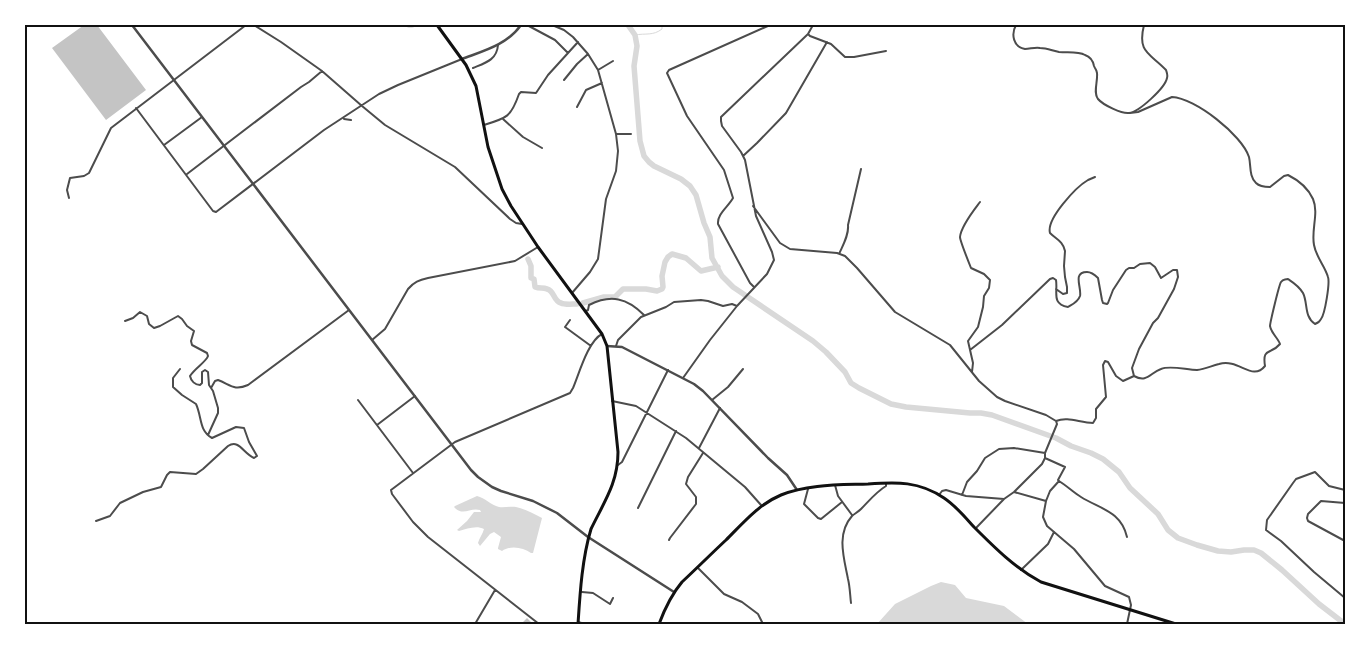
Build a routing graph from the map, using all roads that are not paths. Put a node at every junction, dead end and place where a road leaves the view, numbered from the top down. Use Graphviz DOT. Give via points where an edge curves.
graph roads {
  1 [pos="132,25"];
  2 [pos="246,25"];
  3 [pos="254,25"];
  4 [pos="437,25"];
  5 [pos="520,25"];
  6 [pos="527,25"];
  7 [pos="552,25"];
  8 [pos="770,25"];
  9 [pos="813,25"];
  10 [pos="1016,25"];
  11 [pos="1144,25"];
  12 [pos="808,34"];
  13 [pos="578,42"];
  14 [pos="827,42"];
  15 [pos="498,45"];
  16 [pos="886,51"];
  17 [pos="568,53"];
  18 [pos="588,54"];
  19 [pos="462,59"];
  20 [pos="613,61"];
  21 [pos="473,68"];
  22 [pos="598,70"];
  23 [pos="322,71"];
  24 [pos="174,80"];
  25 [pos="564,80"];
  26 [pos="602,83"];
  27 [pos="362,106"];
  28 [pos="577,107"];
  29 [pos="136,108"];
  30 [pos="1130,113"];
  31 [pos="202,116"];
  32 [pos="343,118"];
  33 [pos="351,120"];
  34 [pos="503,120"];
  35 [pos="484,126"];
  36 [pos="616,134"];
  37 [pos="631,134"];
  38 [pos="164,145"];
  39 [pos="224,146"];
  40 [pos="542,148"];
  41 [pos="743,156"];
  42 [pos="861,170"];
  43 [pos="186,174"];
  44 [pos="1095,177"];
  45 [pos="253,184"];
  46 [pos="69,198"];
  47 [pos="980,202"];
  48 [pos="753,206"];
  49 [pos="522,224"];
  50 [pos="538,247"];
  51 [pos="840,254"];
  52 [pos="754,288"];
  53 [pos="1056,290"];
  54 [pos="572,293"];
  55 [pos="737,306"];
  56 [pos="349,310"];
  57 [pos="586,311"];
  58 [pos="644,315"];
  59 [pos="570,320"];
  60 [pos="125,321"];
  61 [pos="602,334"];
  62 [pos="372,340"];
  63 [pos="591,346"];
  64 [pos="606,346"];
  65 [pos="616,346"];
  66 [pos="970,350"];
  67 [pos="743,369"];
  68 [pos="180,370"];
  69 [pos="668,370"];
  70 [pos="972,372"];
  71 [pos="1134,376"];
  72 [pos="683,378"];
  73 [pos="211,388"];
  74 [pos="415,396"];
  75 [pos="358,400"];
  76 [pos="712,400"];
  77 [pos="612,401"];
  78 [pos="720,408"];
  79 [pos="646,413"];
  80 [pos="1056,421"];
  81 [pos="377,425"];
  82 [pos="676,431"];
  83 [pos="208,435"];
  84 [pos="452,444"];
  85 [pos="699,449"];
  86 [pos="703,453"];
  87 [pos="1045,453"];
  88 [pos="1045,458"];
  89 [pos="618,465"];
  90 [pos="413,473"];
  91 [pos="1058,481"];
  92 [pos="886,483"];
  93 [pos="836,485"];
  94 [pos="808,488"];
  95 [pos="797,490"];
  96 [pos="1345,490"];
  97 [pos="1014,492"];
  98 [pos="939,495"];
  99 [pos="962,495"];
  100 [pos="1004,499"];
  101 [pos="1046,501"];
  102 [pos="842,502"];
  103 [pos="1345,503"];
  104 [pos="762,506"];
  105 [pos="638,508"];
  106 [pos="852,516"];
  107 [pos="96,521"];
  108 [pos="976,528"];
  109 [pos="1054,532"];
  110 [pos="588,537"];
  111 [pos="1127,537"];
  112 [pos="669,540"];
  113 [pos="1345,541"];
  114 [pos="698,568"];
  115 [pos="1021,570"];
  116 [pos="495,590"];
  117 [pos="581,592"];
  118 [pos="674,592"];
  119 [pos="613,598"];
  120 [pos="1345,598"];
  121 [pos="851,602"];
  122 [pos="1129,610"];
  123 [pos="578,623"];
  124 [pos="476,624"];
  125 [pos="537,624"];
  126 [pos="586,624"];
  127 [pos="659,624"];
  128 [pos="763,624"];
  129 [pos="1127,624"];
  130 [pos="1176,624"];
  1 -- 24 [label="street"];
  2 -- 24 [label="street"];
  3 -- 23 [label="street"];
  4 -- 19 [label="main road"];
  5 -- 15 [label="street" via="512,36"];
  6 -- 17 [label="street" via="555,40"];
  7 -- 13 [label="street"];
  8 -- 52 [label="street" via="667,73 687,116 726,175 733,198 717,219 718,224"];
  9 -- 12 [label="street"];
  10 -- 30 [label="street" via="1013,38 1021,47 1082,53 1089,57 1097,71 1098,99 1122,113"];
  11 -- 30 [label="street" via="1141,38 1144,47 1166,70 1167,78 1159,91"];
  12 -- 14 [label="street"];
  12 -- 41 [label="street" via="721,117 722,126"];
  13 -- 17 [label="street"];
  13 -- 18 [label="street"];
  14 -- 16 [label="street" via="845,58"];
  14 -- 41 [label="street" via="786,113"];
  15 -- 19 [label="street"];
  15 -- 21 [label="street" via="493,59"];
  17 -- 34 [label="street" via="536,93 524,91 518,94 511,112"];
  18 -- 22 [label="street"];
  18 -- 25 [label="street"];
  19 -- 27 [label="street" via="398,85"];
  19 -- 35 [label="main road" via="476,86"];
  20 -- 22 [label="street"];
  22 -- 26 [label="street"];
  23 -- 27 [label="street"];
  23 -- 39 [label="street"];
  24 -- 29 [label="street"];
  24 -- 31 [label="street"];
  26 -- 28 [label="street" via="586,90"];
  26 -- 36 [label="street"];
  27 -- 32 [label="street"];
  27 -- 49 [label="street" via="391,130 448,162 510,219"];
  29 -- 38 [label="street"];
  29 -- 46 [label="street" via="109,130 89,173 70,178"];
  30 -- 71 [label="street" via="1178,97 1216,119 1242,146 1256,184 1270,187 1288,175 1297,180 1314,202 1314,245 1329,280 1323,317 1315,324 1309,318 1298,286 1288,279 1282,281 1270,325 1280,344 1266,353 1265,366 1261,371 1252,372 1225,362 1194,370 1166,368 1144,379"];
  31 -- 38 [label="street"];
  31 -- 39 [label="street"];
  32 -- 33 [label="street"];
  32 -- 45 [label="street"];
  34 -- 35 [label="street"];
  34 -- 40 [label="street" via="522,137"];
  35 -- 49 [label="main road" via="502,189"];
  36 -- 37 [label="street"];
  36 -- 54 [label="street" via="618,166 606,199 600,254 596,264"];
  38 -- 43 [label="street"];
  39 -- 43 [label="street"];
  39 -- 45 [label="street"];
  41 -- 48 [label="street"];
  42 -- 51 [label="street" via="849,230"];
  43 -- 45 [label="street" via="216,212"];
  44 -- 53 [label="street" via="1074,191 1049,226 1050,233 1061,241 1065,250 1068,290 1065,294"];
  45 -- 56 [label="street"];
  47 -- 66 [label="street" via="960,237 971,268 990,280 978,327 968,341"];
  48 -- 51 [label="street" via="785,247"];
  48 -- 52 [label="street" via="774,260"];
  49 -- 50 [label="main road"];
  50 -- 54 [label="main road"];
  50 -- 62 [label="street" via="515,261 419,280 408,289 385,329"];
  51 -- 70 [label="street" via="857,268 891,307 946,342"];
  52 -- 55 [label="street"];
  53 -- 66 [label="street" via="1056,280 1050,279 1002,325"];
  53 -- 71 [label="street" via="1060,304 1068,307 1080,295 1079,278 1083,273 1090,273 1098,278 1102,300 1107,304 1129,268 1150,263 1161,278 1177,270 1174,289 1139,349 1132,368"];
  54 -- 57 [label="main road"];
  55 -- 58 [label="street" via="708,301 678,301"];
  55 -- 72 [label="street"];
  56 -- 62 [label="street"];
  56 -- 73 [label="street" via="248,385 233,388 218,380"];
  57 -- 58 [label="street" via="589,305 602,299 615,299 627,302"];
  57 -- 61 [label="main road"];
  58 -- 65 [label="street" via="618,340"];
  59 -- 63 [label="street" via="565,327"];
  60 -- 73 [label="street" via="140,312 147,316 154,328 178,316 182,319 194,331 192,345 208,356 191,374 191,380 200,385 205,370 209,374"];
  61 -- 63 [label="street"];
  61 -- 64 [label="main road"];
  62 -- 74 [label="street"];
  63 -- 84 [label="street" via="570,393"];
  64 -- 65 [label="street"];
  64 -- 77 [label="main road"];
  65 -- 69 [label="street"];
  66 -- 70 [label="street"];
  67 -- 76 [label="street"];
  68 -- 83 [label="street" via="173,378 173,386 196,404 203,431"];
  69 -- 72 [label="street"];
  69 -- 79 [label="street"];
  70 -- 80 [label="street" via="998,397"];
  71 -- 80 [label="street" via="1120,380 1105,361 1106,397 1096,409 1095,421 1086,423 1067,418"];
  72 -- 76 [label="street"];
  73 -- 83 [label="street" via="218,413"];
  74 -- 81 [label="street"];
  74 -- 84 [label="street"];
  75 -- 81 [label="street"];
  76 -- 78 [label="street"];
  77 -- 79 [label="street" via="632,405"];
  77 -- 89 [label="main road"];
  78 -- 85 [label="street"];
  78 -- 95 [label="street" via="787,475"];
  79 -- 82 [label="street"];
  79 -- 89 [label="street"];
  80 -- 87 [label="street"];
  81 -- 90 [label="street"];
  82 -- 85 [label="street"];
  82 -- 105 [label="street"];
  83 -- 107 [label="street" via="215,438 232,428 244,428 257,456 251,457 239,445 232,443 198,472 170,472 161,487 120,503 110,516"];
  84 -- 90 [label="street"];
  84 -- 110 [label="street" via="471,470 486,483 545,506"];
  85 -- 86 [label="street"];
  86 -- 104 [label="street" via="745,487"];
  86 -- 112 [label="street" via="686,484 696,497 696,504"];
  87 -- 88 [label="street"];
  87 -- 99 [label="street" via="999,448 985,458"];
  88 -- 91 [label="street" via="1065,467"];
  88 -- 97 [label="street"];
  89 -- 110 [label="main road" via="615,480"];
  90 -- 116 [label="street" via="391,490 392,494 420,530"];
  91 -- 101 [label="street"];
  91 -- 111 [label="street" via="1082,498 1108,510 1125,527"];
  92 -- 93 [label="main road"];
  92 -- 98 [label="main road" via="920,486"];
  92 -- 106 [label="street"];
  93 -- 94 [label="main road"];
  93 -- 102 [label="street"];
  94 -- 95 [label="main road"];
  94 -- 102 [label="street" via="804,504 818,518"];
  95 -- 104 [label="main road"];
  96 -- 120 [label="street" via="1326,485 1315,472 1296,479 1266,522 1267,531"];
  97 -- 100 [label="street"];
  97 -- 101 [label="street"];
  98 -- 99 [label="street" via="946,490"];
  98 -- 108 [label="main road"];
  99 -- 100 [label="street"];
  100 -- 108 [label="street"];
  101 -- 109 [label="street" via="1043,517"];
  102 -- 106 [label="street"];
  103 -- 113 [label="street" via="1321,501 1307,516 1308,521"];
  104 -- 114 [label="main road"];
  106 -- 121 [label="street" via="844,528 842,540"];
  108 -- 115 [label="main road"];
  109 -- 115 [label="street" via="1048,544"];
  109 -- 122 [label="street" via="1074,549 1105,586 1129,596"];
  110 -- 117 [label="main road"];
  110 -- 118 [label="street"];
  114 -- 118 [label="main road"];
  114 -- 128 [label="street" via="724,594 758,614"];
  115 -- 122 [label="main road" via="1051,586"];
  116 -- 124 [label="street"];
  116 -- 125 [label="street"];
  117 -- 119 [label="street" via="593,593 610,604"];
  117 -- 123 [label="main road"];
  118 -- 127 [label="main road"];
  122 -- 129 [label="street"];
  122 -- 130 [label="main road"];
  123 -- 126 [label="street"];
}
